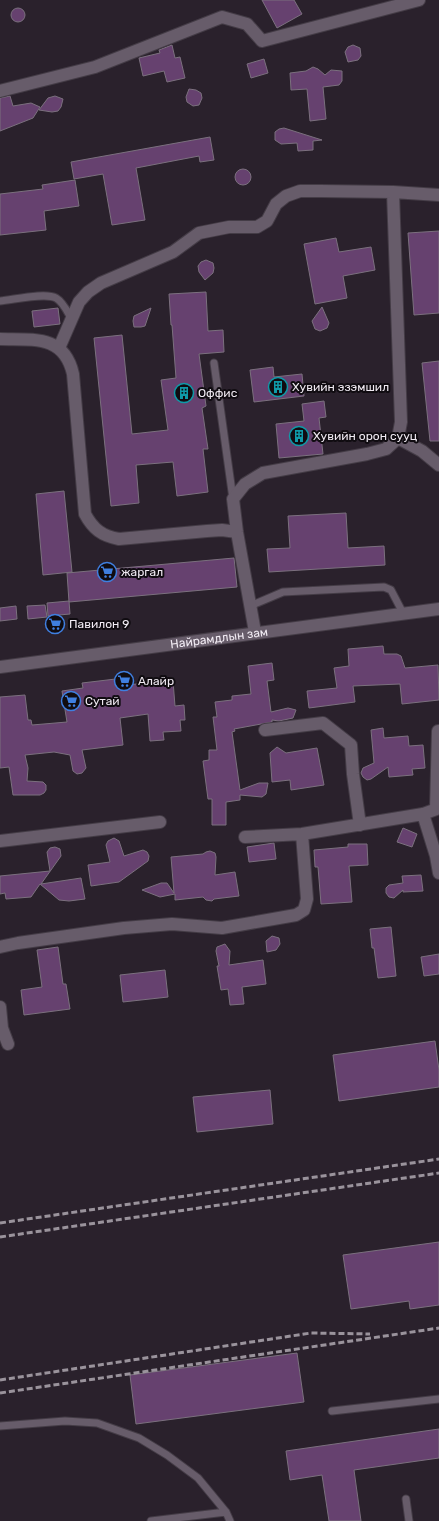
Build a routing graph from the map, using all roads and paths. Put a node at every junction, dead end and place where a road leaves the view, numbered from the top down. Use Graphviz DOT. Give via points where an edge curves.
graph roads {
  1 [pos="420,0"];
  2 [pos="0,91"];
  3 [pos="393,192"];
  4 [pos="439,195"];
  5 [pos="0,301"];
  6 [pos="72,318"];
  7 [pos="0,340"];
  8 [pos="59,348"];
  9 [pos="214,363"];
  10 [pos="398,438"];
  11 [pos="439,464"];
  12 [pos="233,499"];
  13 [pos="237,532"];
  14 [pos="250,606"];
  15 [pos="439,609"];
  16 [pos="403,613"];
  17 [pos="255,632"];
  18 [pos="0,666"];
  19 [pos="265,730"];
  20 [pos="438,731"];
  21 [pos="438,809"];
  22 [pos="423,814"];
  23 [pos="160,822"];
  24 [pos="360,825"];
  25 [pos="302,834"];
  26 [pos="245,838"];
  27 [pos="0,841"];
  28 [pos="439,873"];
  29 [pos="0,947"];
  30 [pos="0,1007"];
  31 [pos="8,1044"];
  32 [pos="439,1399"];
  33 [pos="332,1411"];
  34 [pos="0,1426"];
  35 [pos="406,1499"];
  36 [pos="226,1512"];
  37 [pos="151,1521"];
  38 [pos="230,1521"];
  39 [pos="409,1521"];
  1 -- 2 [label="street" via="262,41 247,24 222,17 95,67"];
  3 -- 4 [label="street"];
  3 -- 6 [label="street" via="300,191 286,196 276,204 267,221 257,227 229,227 199,233 173,252 101,283 79,302"];
  3 -- 10 [label="street" via="402,422"];
  5 -- 6 [label="lane" via="42,296 55,298 62,303"];
  6 -- 8 [label="street"];
  7 -- 8 [label="street" via="40,340"];
  8 -- 13 [label="street" via="71,364 73,374 86,514 90,524 108,537 119,538 214,530"];
  9 -- 12 [label="lane"];
  10 -- 11 [label="street"];
  10 -- 12 [label="street" via="386,449 367,454 263,473 245,484"];
  12 -- 13 [label="street"];
  13 -- 14 [label="street"];
  14 -- 16 [label="lane" via="283,592 384,587 391,590"];
  14 -- 17 [label="street"];
  15 -- 16 [label="street, Найрамдлын зам"];
  16 -- 17 [label="street, Найрамдлын зам"];
  17 -- 18 [label="street, Найрамдлын зам"];
  19 -- 24 [label="street" via="323,723 351,745"];
  20 -- 21 [label="street"];
  21 -- 22 [label="street"];
  22 -- 24 [label="street"];
  22 -- 28 [label="street"];
  23 -- 27 [label="street"];
  24 -- 25 [label="street"];
  25 -- 26 [label="street"];
  25 -- 29 [label="street" via="307,899 304,910 296,915 222,928 172,924 124,928"];
  30 -- 31 [label="street" via="2,1028"];
  32 -- 33 [label="lane"];
  34 -- 36 [label="lane" via="65,1421 97,1423 139,1438 198,1478"];
  35 -- 39 [label="lane"];
  36 -- 37 [label="lane"];
  36 -- 38 [label="lane"];
}
